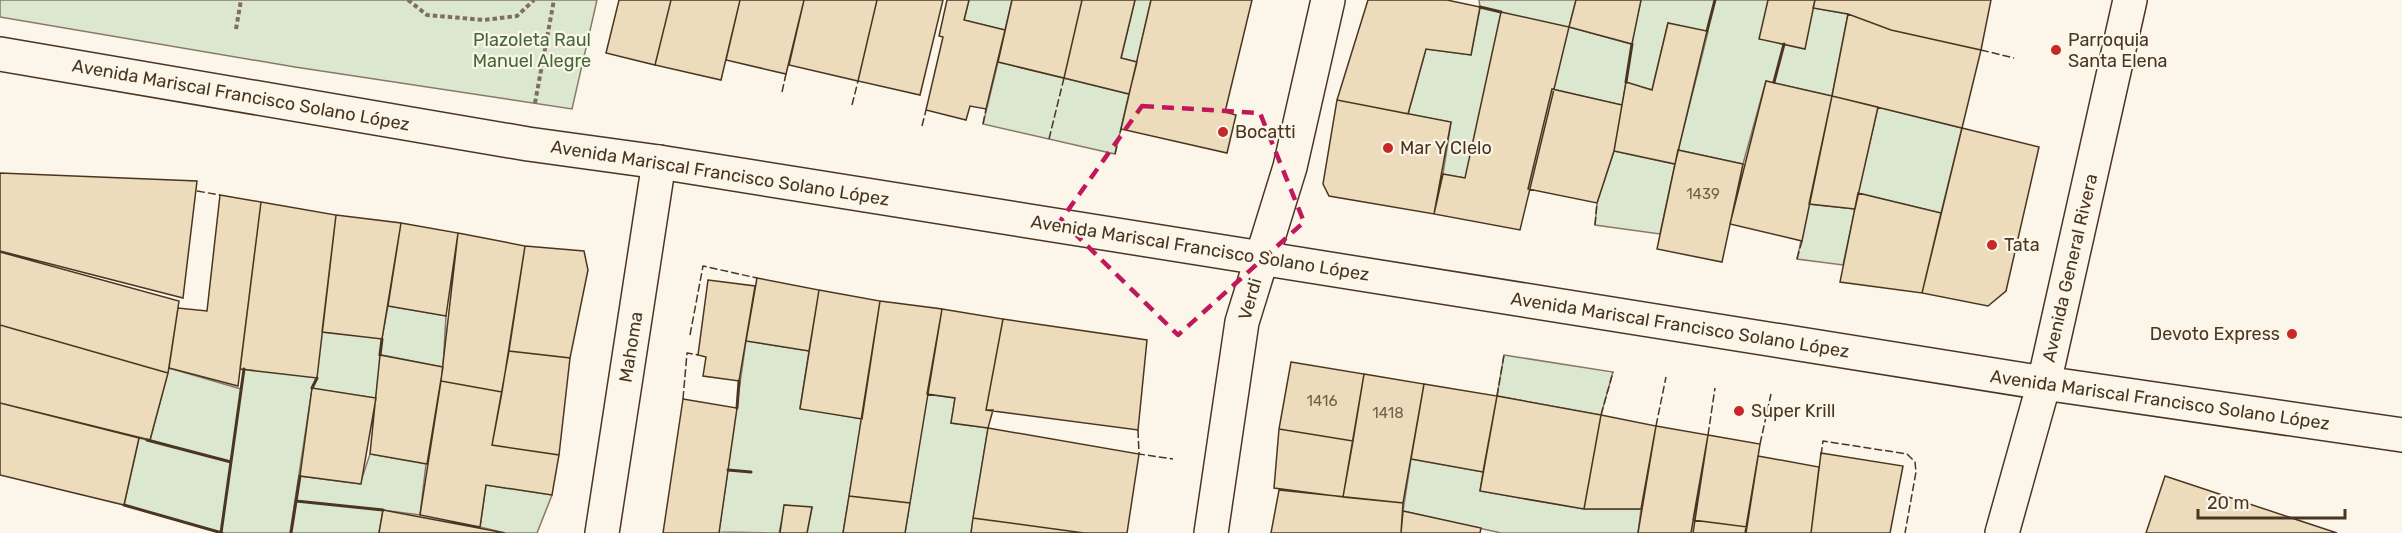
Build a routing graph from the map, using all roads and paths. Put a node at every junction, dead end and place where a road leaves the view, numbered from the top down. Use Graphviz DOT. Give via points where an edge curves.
graph roads {
  1 [pos="241,0"];
  2 [pos="408,0"];
  3 [pos="534,0"];
  4 [pos="554,0"];
  5 [pos="1328,0"];
  6 [pos="2130,0"];
  7 [pos="236,30"];
  8 [pos="0,54"];
  9 [pos="528,144"];
  10 [pos="659,162"];
  11 [pos="1262,257"];
  12 [pos="2044,383"];
  13 [pos="2402,435"];
  14 [pos="602,533"];
  15 [pos="1211,533"];
  16 [pos="2002,533"];
  1 -- 7 [label="path"];
  2 -- 3 [label="path" via="427,15 484,20 517,16"];
  4 -- 9 [label="path"];
  5 -- 11 [label="street, Verdi" via="1290,167"];
  6 -- 12 [label="street, Avenida General Rivera"];
  8 -- 9 [label="street, Avenida Mariscal Francisco Solano López"];
  9 -- 10 [label="street, Avenida Mariscal Francisco Solano López"];
  10 -- 11 [label="street, Avenida Mariscal Francisco Solano López"];
  10 -- 14 [label="street, Mahoma"];
  11 -- 12 [label="street, Avenida Mariscal Francisco Solano López"];
  11 -- 15 [label="street, Verdi" via="1242,322"];
  12 -- 13 [label="street, Avenida Mariscal Francisco Solano López"];
  12 -- 16 [label="street, Avenida General Rivera"];
}
